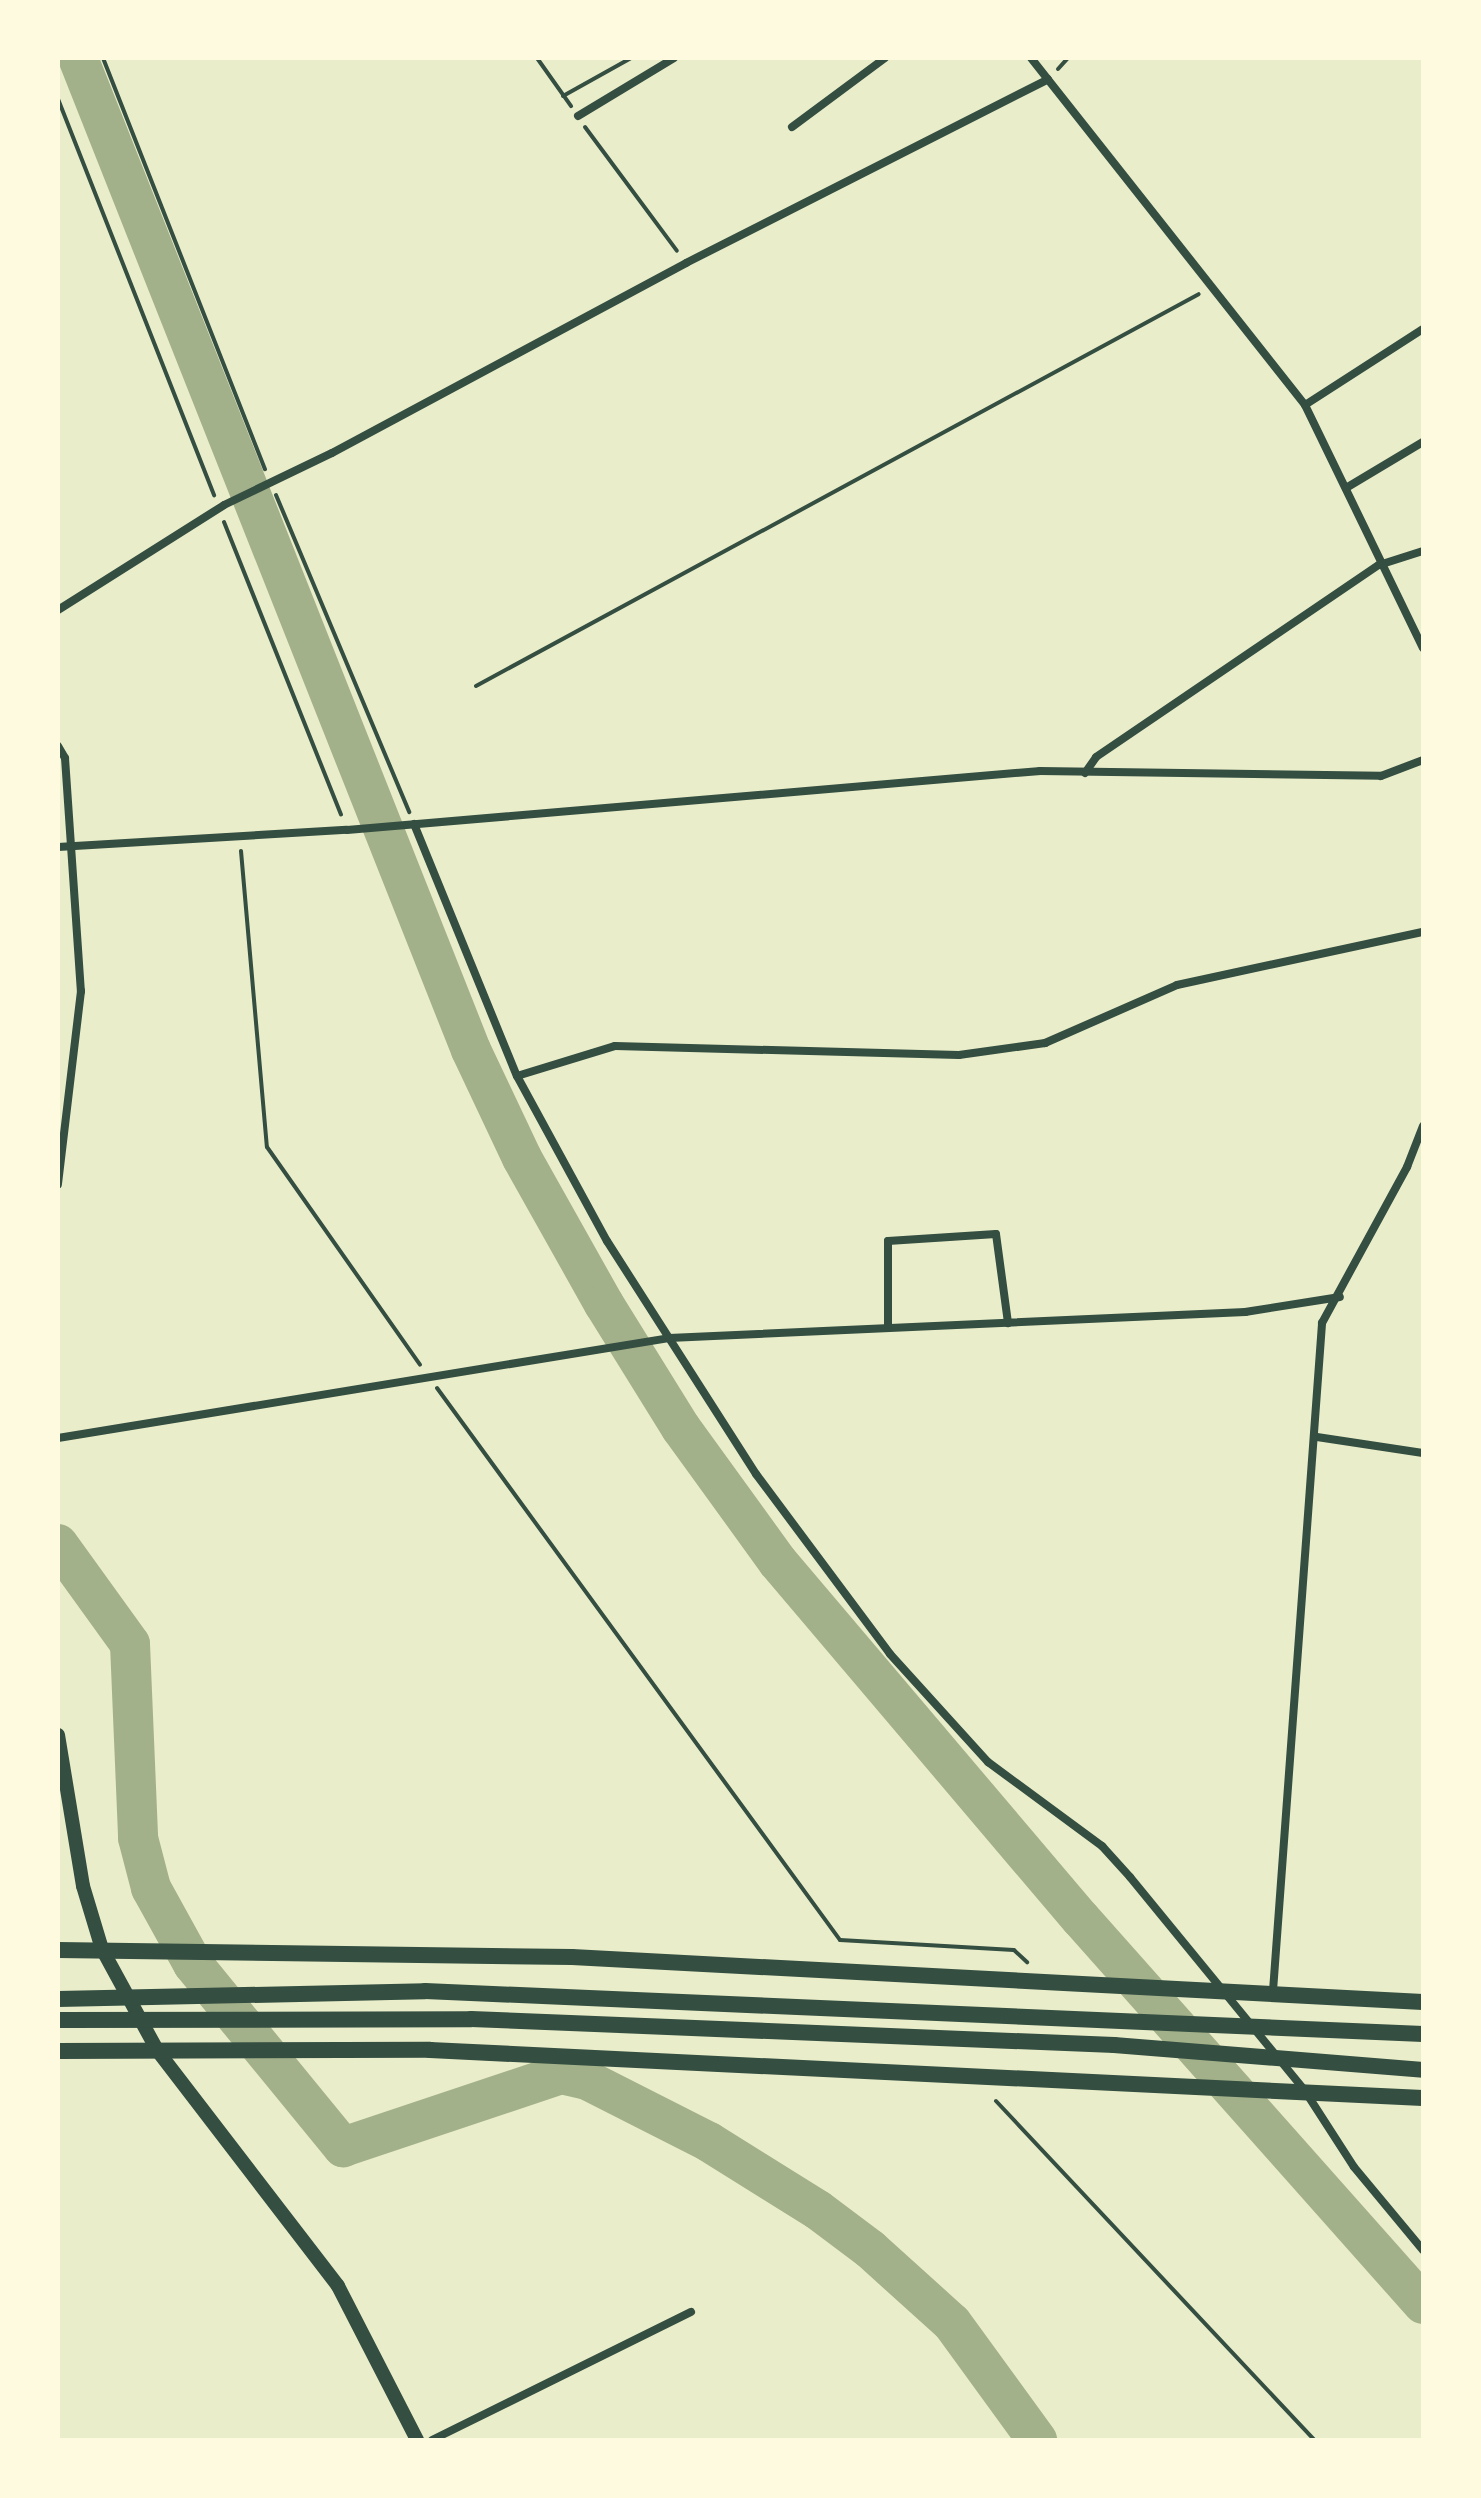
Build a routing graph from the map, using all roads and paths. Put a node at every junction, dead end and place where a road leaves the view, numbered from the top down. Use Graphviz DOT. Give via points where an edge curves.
graph roads {
  1 [pos="103,58"];
  2 [pos="537,58"];
  3 [pos="631,58"];
  4 [pos="674,58"];
  5 [pos="885,58"];
  6 [pos="1031,58"];
  7 [pos="1048,79"];
  8 [pos="563,96"];
  9 [pos="58,99"];
  10 [pos="578,116"];
  11 [pos="792,127"];
  12 [pos="686,263"];
  13 [pos="1211,288"];
  14 [pos="1423,329"];
  15 [pos="1305,405"];
  16 [pos="1423,442"];
  17 [pos="271,484"];
  18 [pos="1346,488"];
  19 [pos="221,506"];
  20 [pos="1423,551"];
  21 [pos="1379,565"];
  22 [pos="58,610"];
  23 [pos="1423,648"];
  24 [pos="476,686"];
  25 [pos="58,746"];
  26 [pos="1423,760"];
  27 [pos="1085,773"];
  28 [pos="414,824"];
  29 [pos="347,830"];
  30 [pos="240,839"];
  31 [pos="70,845"];
  32 [pos="58,847"];
  33 [pos="1423,932"];
  34 [pos="517,1076"];
  35 [pos="1423,1126"];
  36 [pos="58,1185"];
  37 [pos="1340,1297"];
  38 [pos="1008,1323"];
  39 [pos="888,1328"];
  40 [pos="669,1338"];
  41 [pos="430,1379"];
  42 [pos="1317,1437"];
  43 [pos="58,1438"];
  44 [pos="1423,1453"];
  45 [pos="58,1735"];
  46 [pos="102,1949"];
  47 [pos="58,1950"];
  48 [pos="1046,1979"];
  49 [pos="1218,1988"];
  50 [pos="1273,1991"];
  51 [pos="58,1999"];
  52 [pos="1423,2002"];
  53 [pos="58,2020"];
  54 [pos="1423,2034"];
  55 [pos="157,2050"];
  56 [pos="58,2051"];
  57 [pos="1423,2070"];
  58 [pos="1297,2090"];
  59 [pos="1423,2098"];
  60 [pos="996,2101"];
  61 [pos="1423,2250"];
  62 [pos="691,2312"];
  63 [pos="417,2440"];
  64 [pos="432,2440"];
  65 [pos="1314,2440"];
  1 -- 17 [label="path"];
  2 -- 8 [label="path"];
  3 -- 8 [label="path"];
  4 -- 10 [label="street"];
  5 -- 11 [label="street"];
  6 -- 7 [label="street"];
  7 -- 12 [label="street"];
  7 -- 13 [label="street"];
  8 -- 10 [label="path"];
  9 -- 19 [label="path"];
  10 -- 12 [label="path"];
  12 -- 17 [label="street"];
  13 -- 15 [label="street"];
  13 -- 24 [label="path"];
  14 -- 15 [label="street"];
  15 -- 18 [label="street"];
  16 -- 18 [label="street"];
  17 -- 19 [label="street"];
  17 -- 28 [label="path"];
  18 -- 21 [label="street"];
  19 -- 22 [label="street"];
  19 -- 29 [label="path"];
  20 -- 21 [label="street"];
  21 -- 23 [label="street"];
  21 -- 27 [label="street" via="1096,757"];
  25 -- 31 [label="street" via="65,758"];
  26 -- 27 [label="street" via="1381,776"];
  27 -- 28 [label="street" via="1040,771"];
  28 -- 29 [label="street"];
  28 -- 34 [label="street"];
  29 -- 30 [label="street"];
  30 -- 31 [label="street"];
  30 -- 41 [label="path" via="267,1147"];
  31 -- 32 [label="street"];
  31 -- 36 [label="street" via="81,991"];
  33 -- 34 [label="street" via="1177,985 1045,1043 959,1055 615,1046"];
  34 -- 40 [label="street" via="607,1241"];
  35 -- 37 [label="street"];
  37 -- 38 [label="street" via="1245,1312"];
  37 -- 42 [label="street" via="1322,1323"];
  38 -- 39 [label="street"];
  38 -- 39 [label="street" via="996,1234 888,1241"];
  39 -- 40 [label="street"];
  40 -- 41 [label="street"];
  40 -- 49 [label="street" via="756,1474 890,1654 988,1762 1102,1846"];
  41 -- 43 [label="street"];
  41 -- 48 [label="path" via="840,1940 1014,1950"];
  42 -- 44 [label="street"];
  42 -- 50 [label="street"];
  45 -- 46 [label="main road" via="83,1886"];
  46 -- 47 [label="highway"];
  46 -- 48 [label="highway" via="572,1957"];
  46 -- 55 [label="main road"];
  48 -- 49 [label="highway"];
  49 -- 50 [label="highway"];
  49 -- 58 [label="street"];
  50 -- 52 [label="highway"];
  51 -- 54 [label="highway" via="425,1991"];
  53 -- 57 [label="highway" via="471,2019 1114,2045"];
  55 -- 56 [label="highway"];
  55 -- 58 [label="highway" via="430,2050"];
  55 -- 63 [label="main road" via="338,2286"];
  58 -- 59 [label="highway"];
  58 -- 61 [label="street"];
  60 -- 65 [label="path"];
  62 -- 64 [label="street"];
}
